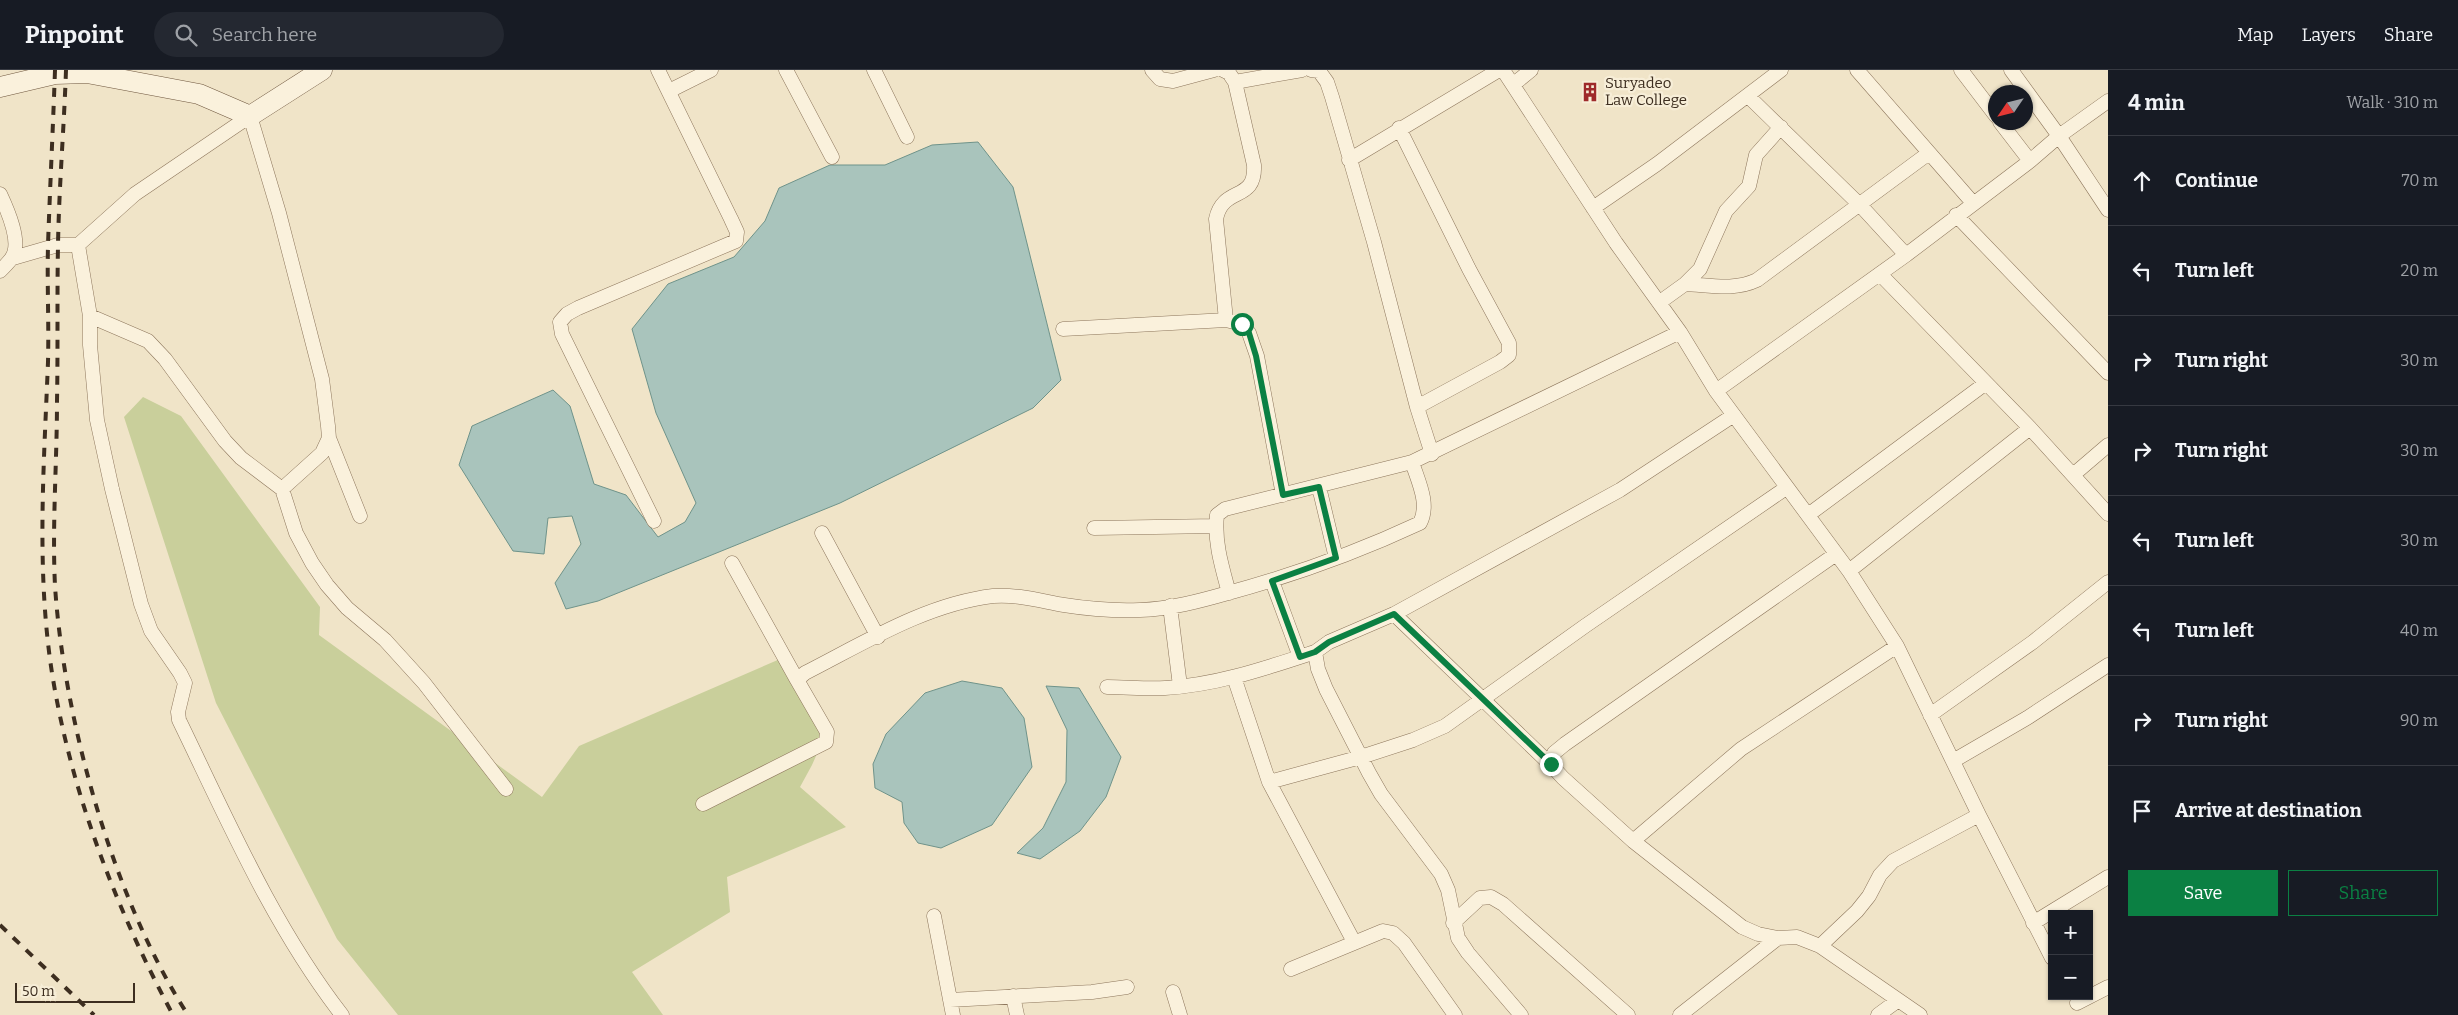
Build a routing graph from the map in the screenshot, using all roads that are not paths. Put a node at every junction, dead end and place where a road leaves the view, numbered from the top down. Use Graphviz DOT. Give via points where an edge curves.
graph roads {
  1 [pos="322,70"];
  2 [pos="658,70"];
  3 [pos="710,70"];
  4 [pos="786,70"];
  5 [pos="874,70"];
  6 [pos="1152,70"];
  7 [pos="1214,70"];
  8 [pos="1223,70"];
  9 [pos="1302,70"];
  10 [pos="1311,70"];
  11 [pos="1498,70"];
  12 [pos="1503,70"];
  13 [pos="1531,70"];
  14 [pos="1782,70"];
  15 [pos="1857,70"];
  16 [pos="1961,70"];
  17 [pos="2011,70"];
  18 [pos="1235,82"];
  19 [pos="1514,84"];
  20 [pos="0,88"];
  21 [pos="669,90"];
  22 [pos="1748,96"];
  23 [pos="2108,101"];
  24 [pos="1988,105"];
  25 [pos="250,116"];
  26 [pos="1781,127"];
  27 [pos="1399,128"];
  28 [pos="2006,130"];
  29 [pos="2059,136"];
  30 [pos="907,137"];
  31 [pos="1929,153"];
  32 [pos="832,157"];
  33 [pos="1349,160"];
  34 [pos="2030,161"];
  35 [pos="0,194"];
  36 [pos="1973,203"];
  37 [pos="1861,206"];
  38 [pos="1593,208"];
  39 [pos="2108,210"];
  40 [pos="1956,216"];
  41 [pos="78,245"];
  42 [pos="1906,255"];
  43 [pos="13,258"];
  44 [pos="0,271"];
  45 [pos="1880,274"];
  46 [pos="1685,284"];
  47 [pos="1660,302"];
  48 [pos="90,316"];
  49 [pos="1226,320"];
  50 [pos="1063,329"];
  51 [pos="1680,332"];
  52 [pos="2108,373"];
  53 [pos="1986,383"];
  54 [pos="1716,391"];
  55 [pos="1417,407"];
  56 [pos="1734,415"];
  57 [pos="2030,428"];
  58 [pos="329,438"];
  59 [pos="2108,445"];
  60 [pos="1432,454"];
  61 [pos="1412,462"];
  62 [pos="2073,475"];
  63 [pos="1319,487"];
  64 [pos="1786,488"];
  65 [pos="282,489"];
  66 [pos="1283,495"];
  67 [pos="2108,514"];
  68 [pos="1808,515"];
  69 [pos="360,516"];
  70 [pos="654,521"];
  71 [pos="1216,526"];
  72 [pos="1094,528"];
  73 [pos="822,533"];
  74 [pos="1836,554"];
  75 [pos="1336,558"];
  76 [pos="732,563"];
  77 [pos="1850,571"];
  78 [pos="1272,581"];
  79 [pos="2108,582"];
  80 [pos="1229,593"];
  81 [pos="1170,606"];
  82 [pos="1394,614"];
  83 [pos="878,636"];
  84 [pos="1897,646"];
  85 [pos="1315,652"];
  86 [pos="1300,657"];
  87 [pos="2107,667"];
  88 [pos="1234,678"];
  89 [pos="797,680"];
  90 [pos="1180,686"];
  91 [pos="1107,687"];
  92 [pos="1483,700"];
  93 [pos="1930,714"];
  94 [pos="1361,757"];
  95 [pos="1953,761"];
  96 [pos="1551,764"];
  97 [pos="1270,782"];
  98 [pos="506,789"];
  99 [pos="703,804"];
  100 [pos="1978,815"];
  101 [pos="1633,841"];
  102 [pos="2108,877"];
  103 [pos="934,916"];
  104 [pos="1453,923"];
  105 [pos="2032,923"];
  106 [pos="1778,938"];
  107 [pos="1354,942"];
  108 [pos="1820,946"];
  109 [pos="2050,955"];
  110 [pos="1291,969"];
  111 [pos="1127,987"];
  112 [pos="2108,987"];
  113 [pos="1173,992"];
  114 [pos="1013,996"];
  115 [pos="950,1000"];
  116 [pos="1897,1001"];
  117 [pos="2078,1005"];
  118 [pos="342,1015"];
  119 [pos="953,1015"];
  120 [pos="1017,1015"];
  121 [pos="1180,1015"];
  122 [pos="1455,1015"];
  123 [pos="1521,1015"];
  124 [pos="1628,1015"];
  125 [pos="1680,1015"];
  126 [pos="1878,1015"];
  127 [pos="1920,1015"];
  1 -- 25 [label="street"];
  2 -- 21 [label="street"];
  3 -- 21 [label="street"];
  4 -- 32 [label="street"];
  5 -- 30 [label="street"];
  6 -- 7 [label="street" via="1160,79 1173,81"];
  8 -- 18 [label="street"];
  9 -- 18 [label="street"];
  10 -- 33 [label="street" via="1319,71 1327,82"];
  11 -- 27 [label="street"];
  12 -- 19 [label="street"];
  13 -- 19 [label="street"];
  14 -- 22 [label="street"];
  15 -- 31 [label="street"];
  16 -- 24 [label="street"];
  17 -- 29 [label="street"];
  18 -- 49 [label="street" via="1255,179 1250,187 1224,202 1216,219"];
  19 -- 38 [label="street"];
  20 -- 25 [label="street" via="55,74 87,73 199,94"];
  21 -- 70 [label="street" via="737,232 736,242 578,308 560,322 562,334"];
  22 -- 26 [label="street"];
  22 -- 38 [label="street"];
  23 -- 29 [label="street"];
  25 -- 41 [label="street" via="135,194"];
  25 -- 58 [label="street" via="322,379"];
  26 -- 37 [label="street"];
  26 -- 46 [label="street" via="1756,155 1749,186 1726,211 1700,270"];
  27 -- 33 [label="street"];
  27 -- 55 [label="street" via="1509,343 1509,355 1500,362"];
  28 -- 34 [label="street"];
  29 -- 34 [label="street"];
  29 -- 39 [label="street"];
  31 -- 36 [label="street"];
  31 -- 37 [label="street"];
  33 -- 55 [label="street"];
  34 -- 36 [label="street"];
  35 -- 43 [label="street" via="11,220 15,241"];
  36 -- 40 [label="street"];
  37 -- 42 [label="street"];
  37 -- 46 [label="street" via="1744,287"];
  38 -- 47 [label="street"];
  40 -- 42 [label="street"];
  40 -- 52 [label="street"];
  41 -- 43 [label="street" via="58,245"];
  41 -- 48 [label="street"];
  42 -- 45 [label="street"];
  43 -- 44 [label="street"];
  45 -- 53 [label="street"];
  45 -- 54 [label="street"];
  46 -- 47 [label="street"];
  47 -- 51 [label="street"];
  48 -- 65 [label="street" via="148,341 225,441"];
  48 -- 118 [label="street" via="97,420 148,622 185,684 178,720 285,932 315,981"];
  49 -- 50 [label="street"];
  49 -- 66 [label="street" via="1242,324 1254,348"];
  51 -- 54 [label="street"];
  51 -- 60 [label="street"];
  53 -- 57 [label="street"];
  53 -- 68 [label="street"];
  54 -- 56 [label="street"];
  55 -- 60 [label="street"];
  56 -- 64 [label="street"];
  56 -- 82 [label="street" via="1620,490"];
  57 -- 62 [label="street"];
  57 -- 77 [label="street"];
  58 -- 65 [label="street" via="322,453"];
  58 -- 69 [label="street"];
  59 -- 62 [label="street"];
  60 -- 61 [label="street"];
  61 -- 63 [label="street"];
  61 -- 75 [label="street" via="1425,513 1420,523"];
  62 -- 67 [label="street"];
  63 -- 66 [label="street"];
  63 -- 75 [label="street"];
  64 -- 68 [label="street"];
  64 -- 92 [label="street"];
  65 -- 98 [label="street" via="296,533 327,585 347,608 386,640 424,683"];
  66 -- 71 [label="street" via="1225,509 1217,515"];
  68 -- 74 [label="street"];
  71 -- 72 [label="street"];
  71 -- 80 [label="street" via="1218,552"];
  73 -- 83 [label="street"];
  74 -- 77 [label="street"];
  74 -- 96 [label="street" via="1565,744 1554,753"];
  75 -- 78 [label="street"];
  76 -- 89 [label="street"];
  77 -- 84 [label="street"];
  78 -- 80 [label="street"];
  78 -- 86 [label="street"];
  79 -- 93 [label="street" via="2033,642"];
  80 -- 81 [label="street"];
  81 -- 83 [label="street" via="1109,610 1025,597 994,596 933,611"];
  81 -- 90 [label="street"];
  82 -- 85 [label="street" via="1329,642"];
  82 -- 92 [label="street"];
  83 -- 89 [label="street"];
  84 -- 93 [label="street"];
  84 -- 101 [label="street" via="1741,749"];
  85 -- 86 [label="street"];
  85 -- 94 [label="street" via="1326,689"];
  86 -- 88 [label="street"];
  87 -- 95 [label="street"];
  88 -- 90 [label="street"];
  88 -- 97 [label="street"];
  89 -- 99 [label="street" via="827,732 826,742"];
  90 -- 91 [label="street"];
  92 -- 94 [label="street" via="1432,733"];
  92 -- 96 [label="street"];
  93 -- 95 [label="street"];
  94 -- 97 [label="street"];
  94 -- 104 [label="street" via="1381,794 1441,874 1448,890"];
  95 -- 100 [label="street"];
  96 -- 101 [label="street"];
  97 -- 107 [label="street"];
  100 -- 105 [label="street"];
  100 -- 108 [label="street" via="1893,861 1880,875 1857,912"];
  101 -- 106 [label="street" via="1742,927"];
  102 -- 105 [label="street"];
  103 -- 115 [label="street"];
  104 -- 123 [label="street" via="1468,953"];
  104 -- 124 [label="street" via="1480,898 1491,897 1503,904"];
  105 -- 109 [label="street"];
  106 -- 108 [label="street" via="1797,937"];
  106 -- 125 [label="street"];
  107 -- 110 [label="street"];
  107 -- 122 [label="street" via="1383,930 1393,933 1404,942"];
  108 -- 116 [label="street"];
  111 -- 114 [label="street"];
  112 -- 117 [label="street"];
  113 -- 121 [label="street"];
  114 -- 115 [label="street"];
  114 -- 120 [label="street"];
  115 -- 119 [label="street"];
  116 -- 126 [label="street"];
  116 -- 127 [label="street"];
}
